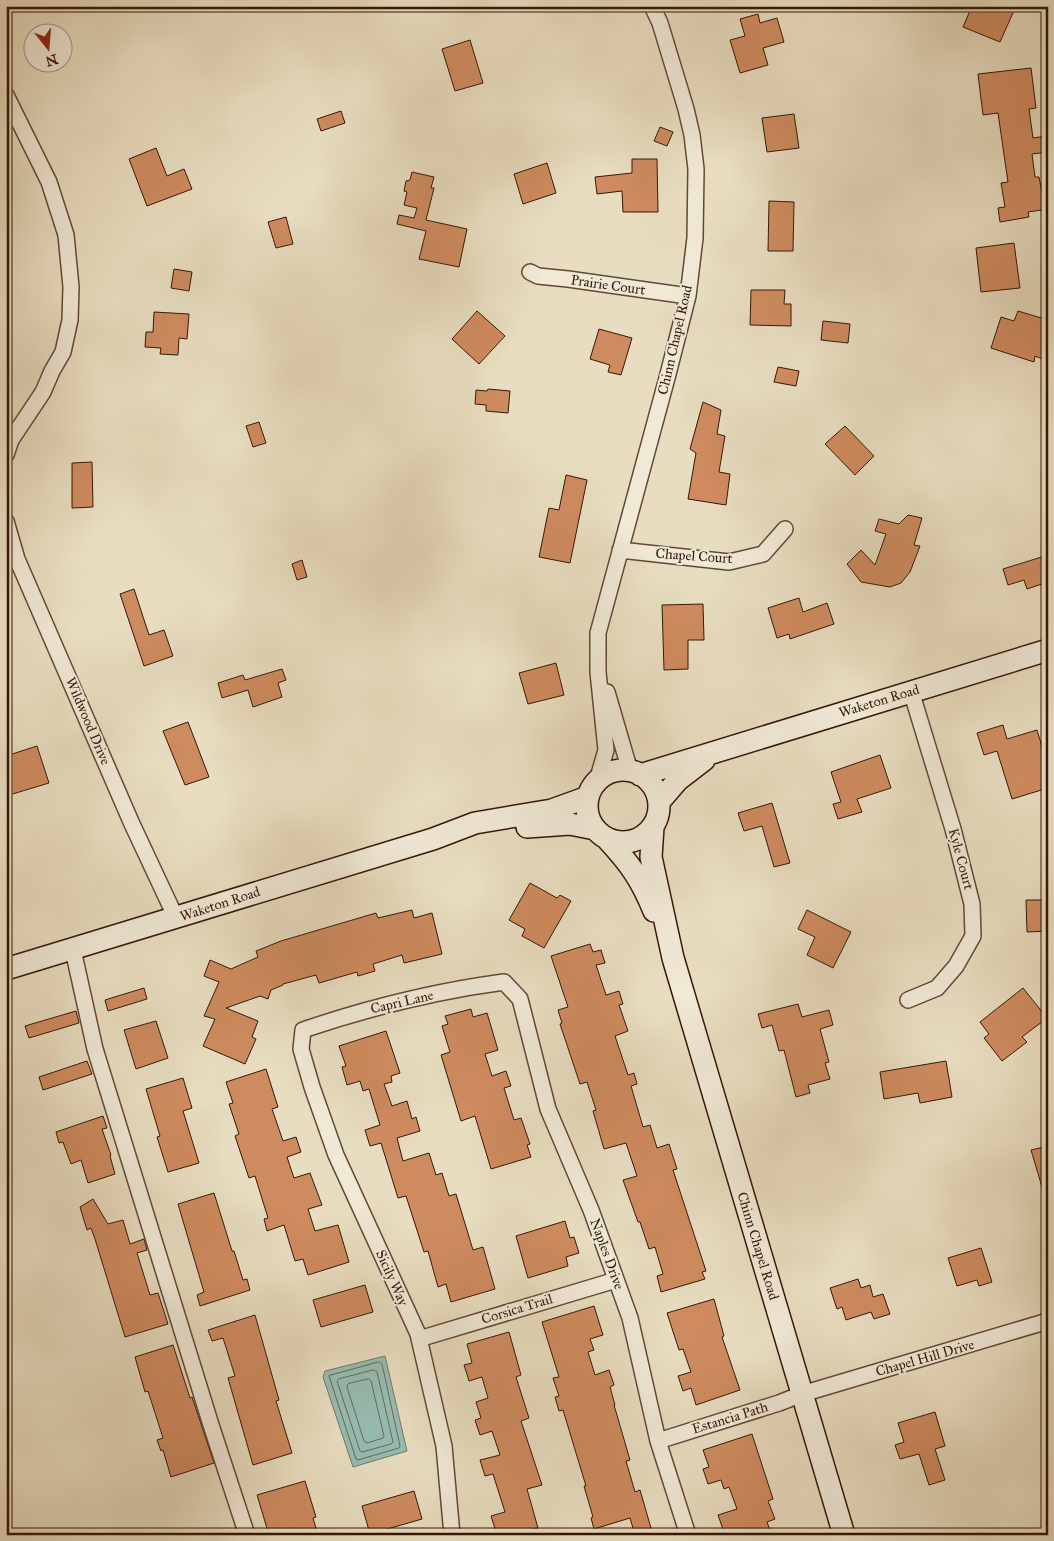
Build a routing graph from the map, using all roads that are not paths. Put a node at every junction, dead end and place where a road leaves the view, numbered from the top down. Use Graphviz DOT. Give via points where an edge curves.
graph roads {
  1 [pos="652,6"];
  2 [pos="6,95"];
  3 [pos="530,272"];
  4 [pos="688,296"];
  5 [pos="6,455"];
  6 [pos="6,521"];
  7 [pos="785,529"];
  8 [pos="620,550"];
  9 [pos="1048,650"];
  10 [pos="598,672"];
  11 [pos="911,691"];
  12 [pos="711,753"];
  13 [pos="635,773"];
  14 [pos="593,789"];
  15 [pos="659,802"];
  16 [pos="653,827"];
  17 [pos="601,834"];
  18 [pos="433,840"];
  19 [pos="176,918"];
  20 [pos="73,950"];
  21 [pos="673,958"];
  22 [pos="6,969"];
  23 [pos="504,982"];
  24 [pos="908,1000"];
  25 [pos="303,1030"];
  26 [pos="616,1280"];
  27 [pos="1048,1322"];
  28 [pos="419,1338"];
  29 [pos="802,1394"];
  30 [pos="658,1441"];
  31 [pos="247,1535"];
  32 [pos="452,1535"];
  33 [pos="688,1535"];
  34 [pos="844,1535"];
  1 -- 4 [label="street, Chinn Chapel Road" via="660,23 692,135 696,169 695,238"];
  2 -- 5 [label="street" via="49,182 66,235 71,287 70,320 63,352 43,392 11,440"];
  3 -- 4 [label="street, Prairie Court" via="538,276"];
  4 -- 8 [label="street, Chinn Chapel Road"];
  6 -- 19 [label="street, Wildwood Drive" via="26,582"];
  7 -- 8 [label="street, Chapel Court" via="763,554 729,562"];
  8 -- 10 [label="street, Chinn Chapel Road" via="598,633"];
  9 -- 11 [label="street, Waketon Road"];
  10 -- 13 [label="street, Chinn Chapel Road"];
  10 -- 14 [label="street, Chinn Chapel Road" via="606,750"];
  11 -- 12 [label="street, Waketon Road"];
  11 -- 24 [label="street, Kyle Court" via="972,904 973,936 956,966 937,988"];
  12 -- 13 [label="street, Waketon Road"];
  12 -- 15 [label="street, Waketon Road" via="678,780"];
  13 -- 14 [label="street" via="613,772"];
  13 -- 15 [label="street" via="652,785"];
  14 -- 17 [label="street" via="587,805 588,814"];
  14 -- 18 [label="street, Waketon Road" via="552,810 475,823"];
  15 -- 16 [label="street"];
  16 -- 17 [label="street" via="631,841 615,842"];
  16 -- 21 [label="street, Chinn Chapel Road" via="651,858"];
  17 -- 18 [label="street, Waketon Road" via="570,824 557,824"];
  17 -- 21 [label="street, Chinn Chapel Road" via="639,879"];
  18 -- 19 [label="street, Waketon Road"];
  19 -- 20 [label="street, Waketon Road"];
  20 -- 22 [label="street, Waketon Road"];
  20 -- 31 [label="street" via="95,1049"];
  21 -- 29 [label="street, Chinn Chapel Road"];
  23 -- 25 [label="street, Capri Lane" via="355,1013"];
  23 -- 26 [label="street, Naples Drive" via="520,999 548,1109 591,1210"];
  25 -- 28 [label="street, Sicily Way" via="301,1049 306,1068 336,1155"];
  26 -- 28 [label="street, Corsica Trail"];
  26 -- 30 [label="street, Naples Drive" via="630,1318"];
  27 -- 29 [label="street, Chapel Hill Drive"];
  28 -- 32 [label="street, Sicily Way" via="444,1446"];
  29 -- 30 [label="street, Estancia Path"];
  29 -- 34 [label="street, Chinn Chapel Road"];
  30 -- 33 [label="street, Naples Drive"];
}
